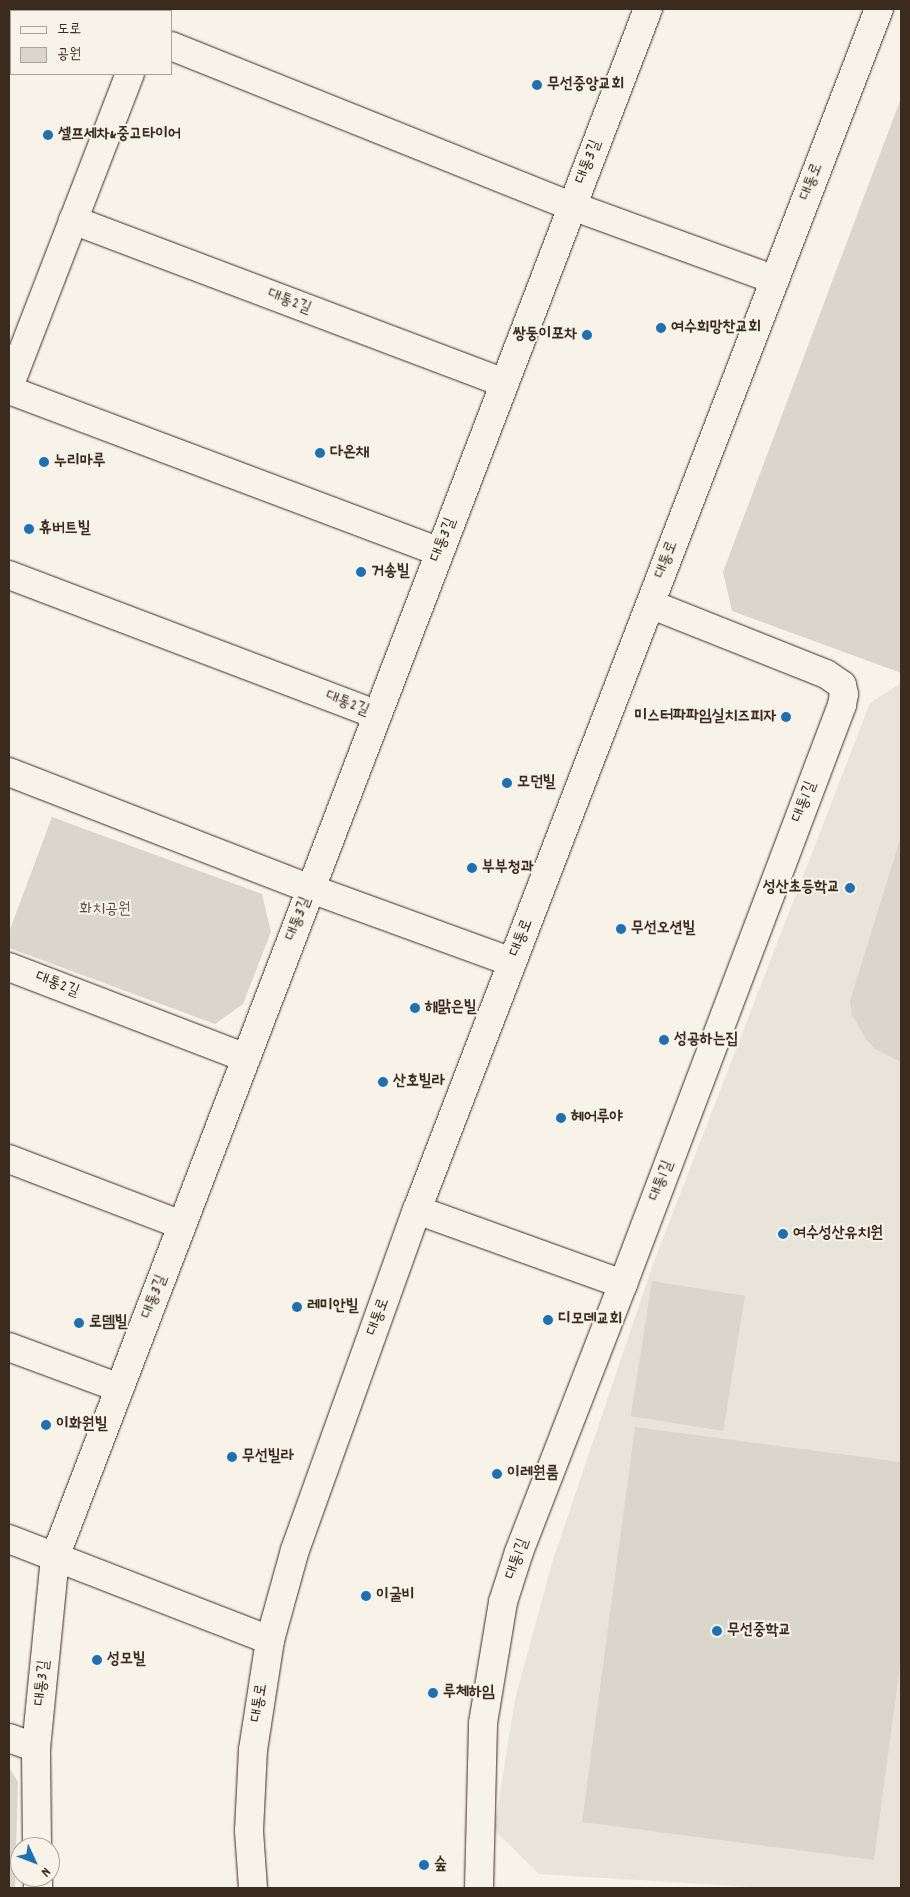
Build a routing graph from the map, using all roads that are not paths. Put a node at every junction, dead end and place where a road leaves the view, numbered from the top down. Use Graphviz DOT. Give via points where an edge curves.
graph roads {
  1 [pos="648,9"];
  2 [pos="879,9"];
  3 [pos="172,46"];
  4 [pos="130,75"];
  5 [pos="572,206"];
  6 [pos="73,220"];
  7 [pos="775,280"];
  8 [pos="504,383"];
  9 [pos="9,388"];
  10 [pos="440,552"];
  11 [pos="9,575"];
  12 [pos="650,604"];
  13 [pos="377,715"];
  14 [pos="9,772"];
  15 [pos="311,889"];
  16 [pos="512,962"];
  17 [pos="9,967"];
  18 [pos="246,1058"];
  19 [pos="9,1158"];
  20 [pos="417,1210"];
  21 [pos="182,1225"];
  22 [pos="624,1284"];
  23 [pos="9,1347"];
  24 [pos="120,1388"];
  25 [pos="9,1539"];
  26 [pos="55,1557"];
  27 [pos="270,1640"];
  28 [pos="9,1738"];
  29 [pos="36,1748"];
  30 [pos="38,1837"];
  31 [pos="253,1888"];
  32 [pos="479,1888"];
  1 -- 5 [label="street, 대통3길"];
  2 -- 7 [label="street, 대통로"];
  3 -- 5 [label="street"];
  4 -- 6 [label="street"];
  5 -- 7 [label="street"];
  5 -- 8 [label="street, 대통3길"];
  6 -- 8 [label="street, 대통2길"];
  6 -- 9 [label="street"];
  7 -- 12 [label="street, 대통로"];
  8 -- 10 [label="street, 대통3길"];
  9 -- 10 [label="street"];
  10 -- 13 [label="street, 대통3길"];
  11 -- 13 [label="street, 대통2길"];
  12 -- 16 [label="street, 대통로"];
  12 -- 22 [label="street, 대통1길" via="826,674 842,685 844,694"];
  13 -- 15 [label="street, 대통3길"];
  14 -- 15 [label="street"];
  15 -- 16 [label="street"];
  15 -- 18 [label="street, 대통3길"];
  16 -- 20 [label="street, 대통로"];
  17 -- 18 [label="street, 대통2길"];
  18 -- 21 [label="street, 대통3길"];
  19 -- 21 [label="street"];
  20 -- 22 [label="street"];
  20 -- 27 [label="street, 대통로" via="295,1550"];
  21 -- 24 [label="street, 대통3길"];
  22 -- 32 [label="street, 대통1길" via="519,1552 504,1602 483,1723"];
  23 -- 24 [label="street"];
  24 -- 26 [label="street, 대통3길"];
  25 -- 26 [label="street"];
  26 -- 27 [label="street"];
  26 -- 29 [label="street, 대통3길"];
  27 -- 31 [label="street, 대통로" via="253,1750 250,1792 248,1831"];
  28 -- 29 [label="street"];
  29 -- 30 [label="street, 대통3길"];
}
